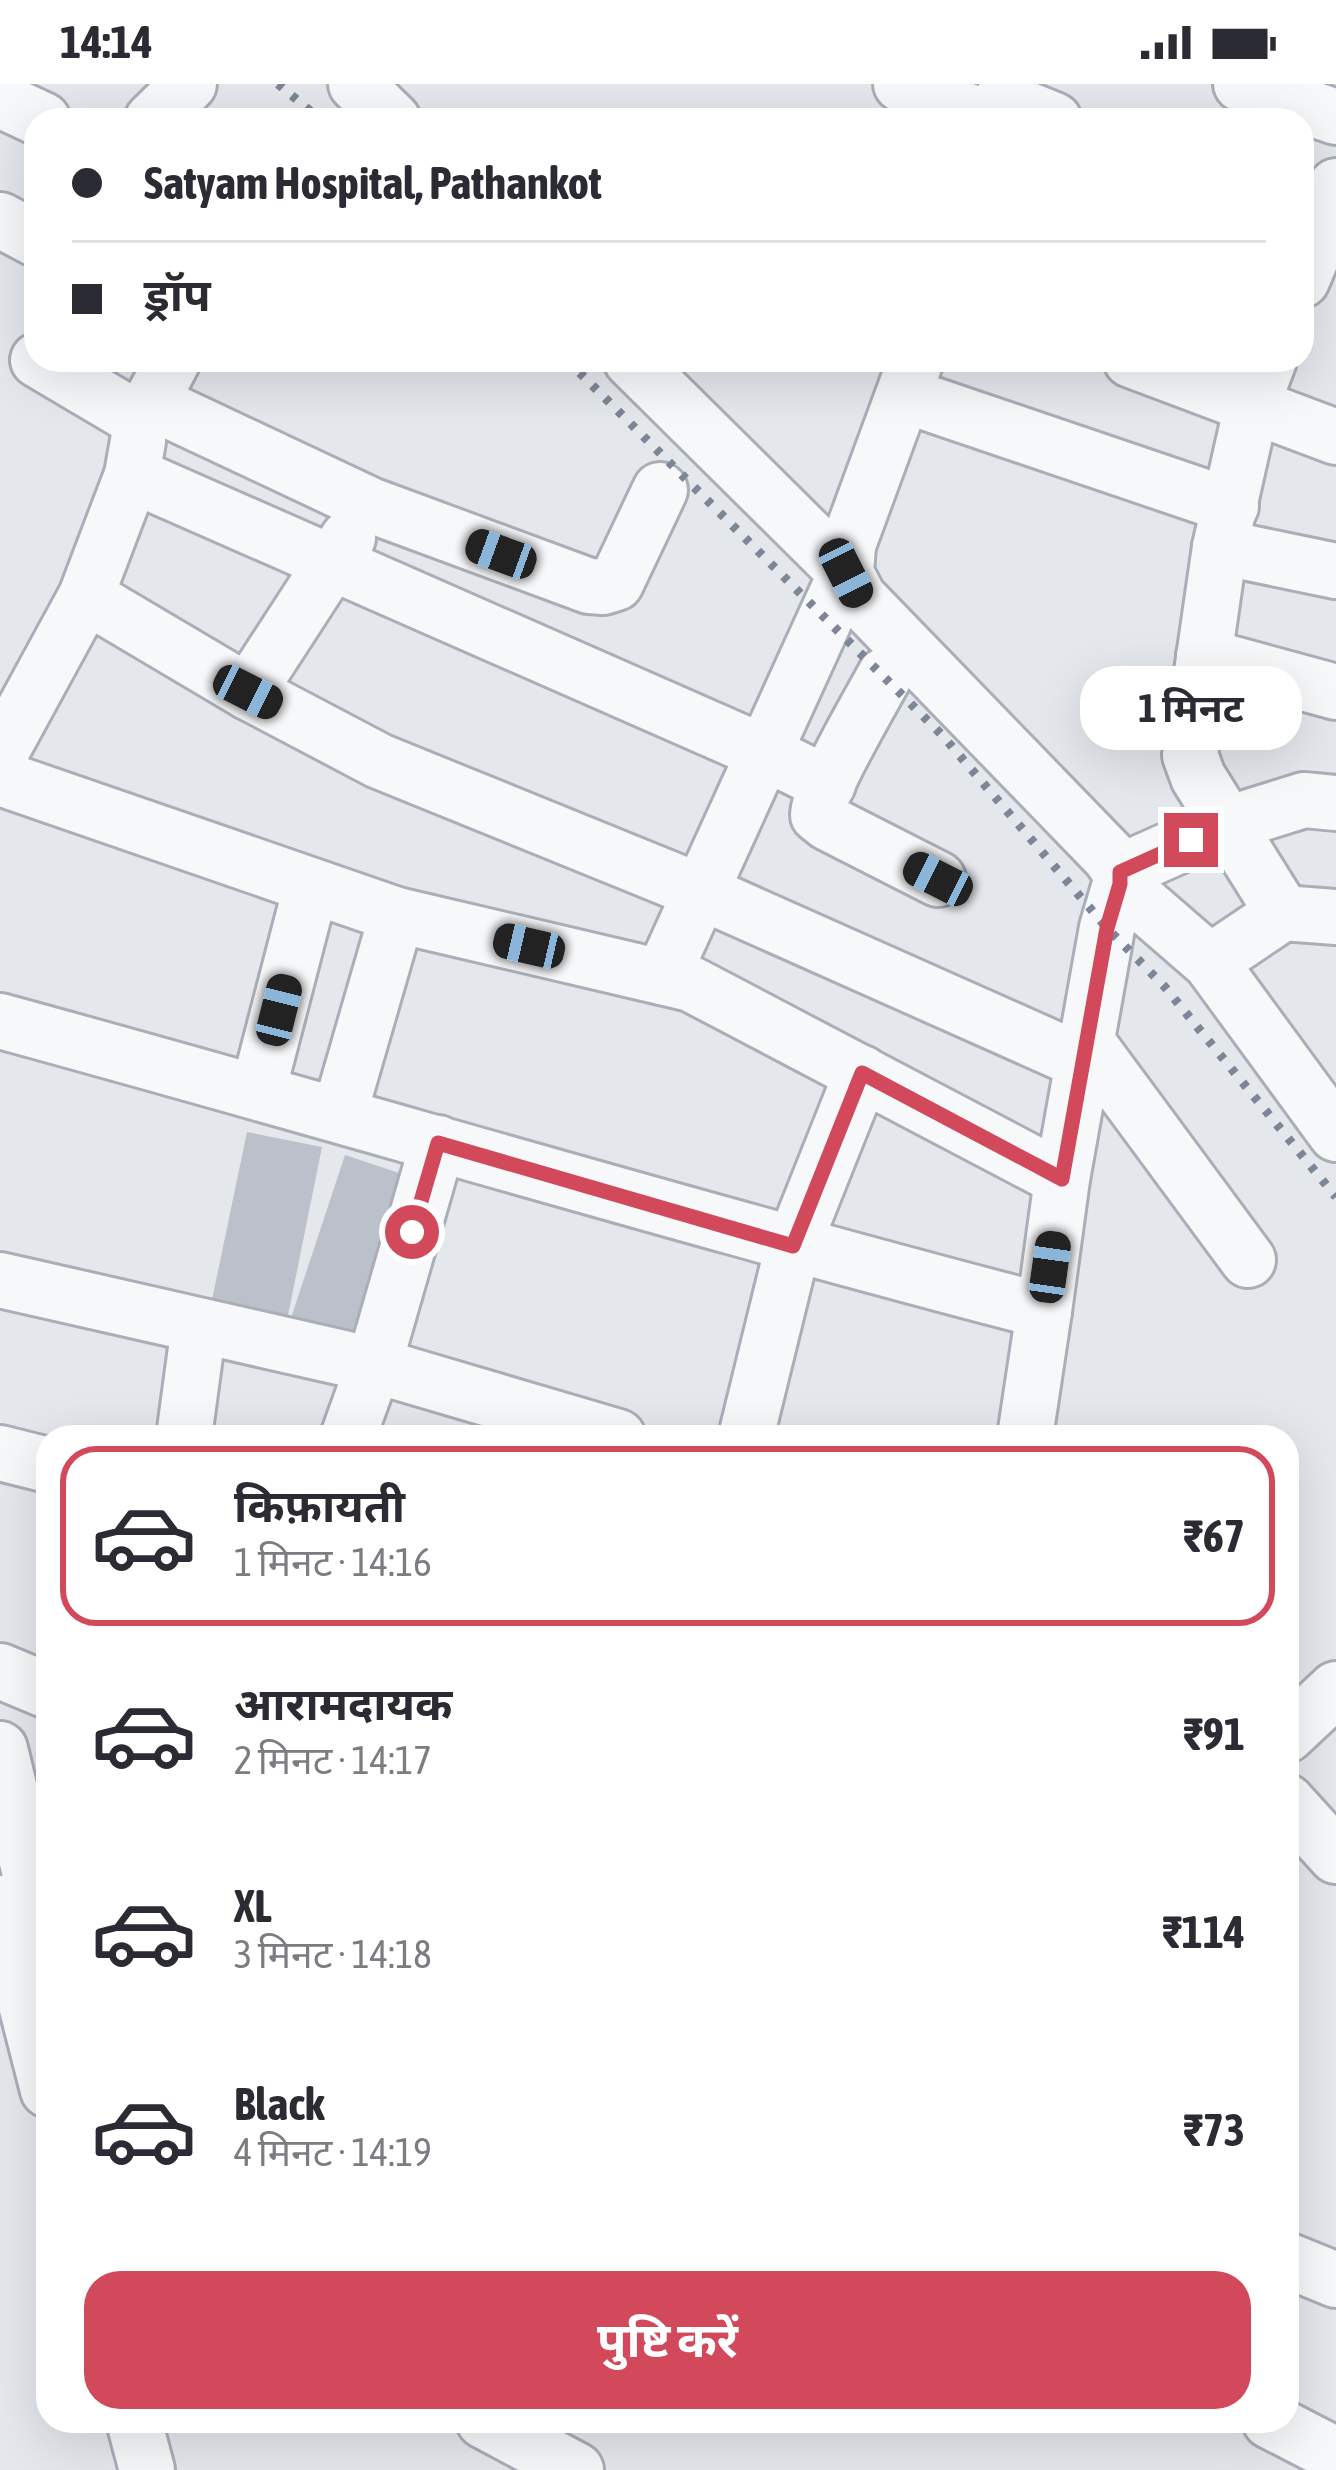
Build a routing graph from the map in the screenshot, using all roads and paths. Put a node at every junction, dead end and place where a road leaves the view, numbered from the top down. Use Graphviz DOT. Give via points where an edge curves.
graph roads {
  1 [pos="189,84"];
  2 [pos="356,84"];
  3 [pos="901,84"];
  4 [pos="1241,84"];
  5 [pos="998,106"];
  6 [pos="164,108"];
  7 [pos="381,108"];
  8 [pos="1310,108"];
  9 [pos="81,372"];
  10 [pos="644,372"];
  11 [pos="1202,372"];
  12 [pos="910,377"];
  13 [pos="1261,382"];
  14 [pos="155,394"];
  15 [pos="1336,436"];
  16 [pos="133,475"];
  17 [pos="660,490"];
  18 [pos="370,506"];
  19 [pos="1226,526"];
  20 [pos="330,564"];
  21 [pos="1336,571"];
  22 [pos="846,573"];
  23 [pos="86,596"];
  24 [pos="1204,656"];
  25 [pos="885,675"];
  26 [pos="248,692"];
  27 [pos="1336,692"];
  28 [pos="763,752"];
  29 [pos="0,754"];
  30 [pos="0,778"];
  31 [pos="828,784"];
  32 [pos="1336,803"];
  33 [pos="1227,824"];
  34 [pos="1120,878"];
  35 [pos="938,879"];
  36 [pos="310,887"];
  37 [pos="699,891"];
  38 [pos="1283,914"];
  39 [pos="397,915"];
  40 [pos="1336,917"];
  41 [pos="1210,962"];
  42 [pos="662,977"];
  43 [pos="0,1021"];
  44 [pos="1085,1052"];
  45 [pos="862,1073"];
  46 [pos="258,1091"];
  47 [pos="339,1115"];
  48 [pos="1336,1134"];
  49 [pos="438,1143"];
  50 [pos="1062,1179"];
  51 [pos="793,1246"];
  52 [pos="1248,1260"];
  53 [pos="0,1280"];
  54 [pos="1044,1311"];
  55 [pos="199,1326"];
  56 [pos="374,1365"];
  57 [pos="186,1425"];
  58 [pos="352,1425"];
  59 [pos="577,1425"];
  60 [pos="749,1425"];
  61 [pos="1027,1425"];
  62 [pos="0,1453"];
  63 [pos="36,1462"];
  64 [pos="0,1671"];
  65 [pos="36,1685"];
  66 [pos="1336,1689"];
  67 [pos="1299,1718"];
  68 [pos="0,1750"];
  69 [pos="1299,1815"];
  70 [pos="1336,1856"];
  71 [pos="36,1899"];
  72 [pos="1,1908"];
  73 [pos="36,2044"];
  74 [pos="1299,2265"];
  75 [pos="1336,2280"];
  76 [pos="137,2433"];
  77 [pos="169,2433"];
  78 [pos="507,2433"];
  79 [pos="1293,2433"];
  80 [pos="1336,2456"];
  81 [pos="147,2470"];
  82 [pos="177,2470"];
  83 [pos="576,2470"];
  1 -- 6 [label="street"];
  2 -- 7 [label="street"];
  3 -- 5 [label="street"];
  4 -- 8 [label="street"];
  9 -- 14 [label="street"];
  10 -- 22 [label="street"];
  11 -- 13 [label="street"];
  12 -- 19 [label="street"];
  12 -- 22 [label="street" via="848,544"];
  13 -- 15 [label="street"];
  13 -- 19 [label="street"];
  14 -- 16 [label="street"];
  14 -- 18 [label="street"];
  16 -- 20 [label="street"];
  16 -- 23 [label="street"];
  17 -- 18 [label="street" via="616,583 603,586"];
  18 -- 20 [label="street"];
  19 -- 21 [label="street"];
  19 -- 24 [label="street"];
  20 -- 26 [label="street"];
  20 -- 28 [label="street"];
  22 -- 28 [label="street"];
  22 -- 34 [label="street" via="859,598 1110,857"];
  23 -- 26 [label="street"];
  23 -- 29 [label="street"];
  24 -- 27 [label="street"];
  24 -- 33 [label="street" via="1190,755"];
  25 -- 31 [label="street"];
  26 -- 37 [label="street" via="379,761"];
  28 -- 31 [label="street"];
  28 -- 37 [label="street"];
  30 -- 36 [label="street"];
  31 -- 35 [label="street" via="818,815"];
  32 -- 33 [label="street" via="1304,800"];
  33 -- 34 [label="street"];
  33 -- 38 [label="street"];
  34 -- 41 [label="street"];
  34 -- 44 [label="street"];
  36 -- 39 [label="street"];
  36 -- 46 [label="street"];
  37 -- 42 [label="street"];
  37 -- 44 [label="street"];
  38 -- 40 [label="street"];
  38 -- 41 [label="street"];
  39 -- 42 [label="street"];
  39 -- 47 [label="street"];
  41 -- 48 [label="street"];
  42 -- 45 [label="street" via="692,984"];
  43 -- 46 [label="street"];
  44 -- 50 [label="street"];
  44 -- 52 [label="street"];
  45 -- 50 [label="street"];
  45 -- 51 [label="street"];
  46 -- 47 [label="street"];
  47 -- 49 [label="street"];
  49 -- 51 [label="street"];
  49 -- 56 [label="street"];
  50 -- 54 [label="street"];
  51 -- 54 [label="street"];
  51 -- 60 [label="street"];
  53 -- 55 [label="street"];
  54 -- 61 [label="street"];
  55 -- 56 [label="street"];
  55 -- 57 [label="street"];
  56 -- 58 [label="street"];
  56 -- 59 [label="street"];
  62 -- 63 [label="street"];
  64 -- 65 [label="street"];
  66 -- 67 [label="street"];
  68 -- 71 [label="street"];
  69 -- 70 [label="street"];
  72 -- 73 [label="street"];
  74 -- 75 [label="street"];
  76 -- 81 [label="street"];
  77 -- 82 [label="street"];
  78 -- 83 [label="street"];
  79 -- 80 [label="street"];
}
